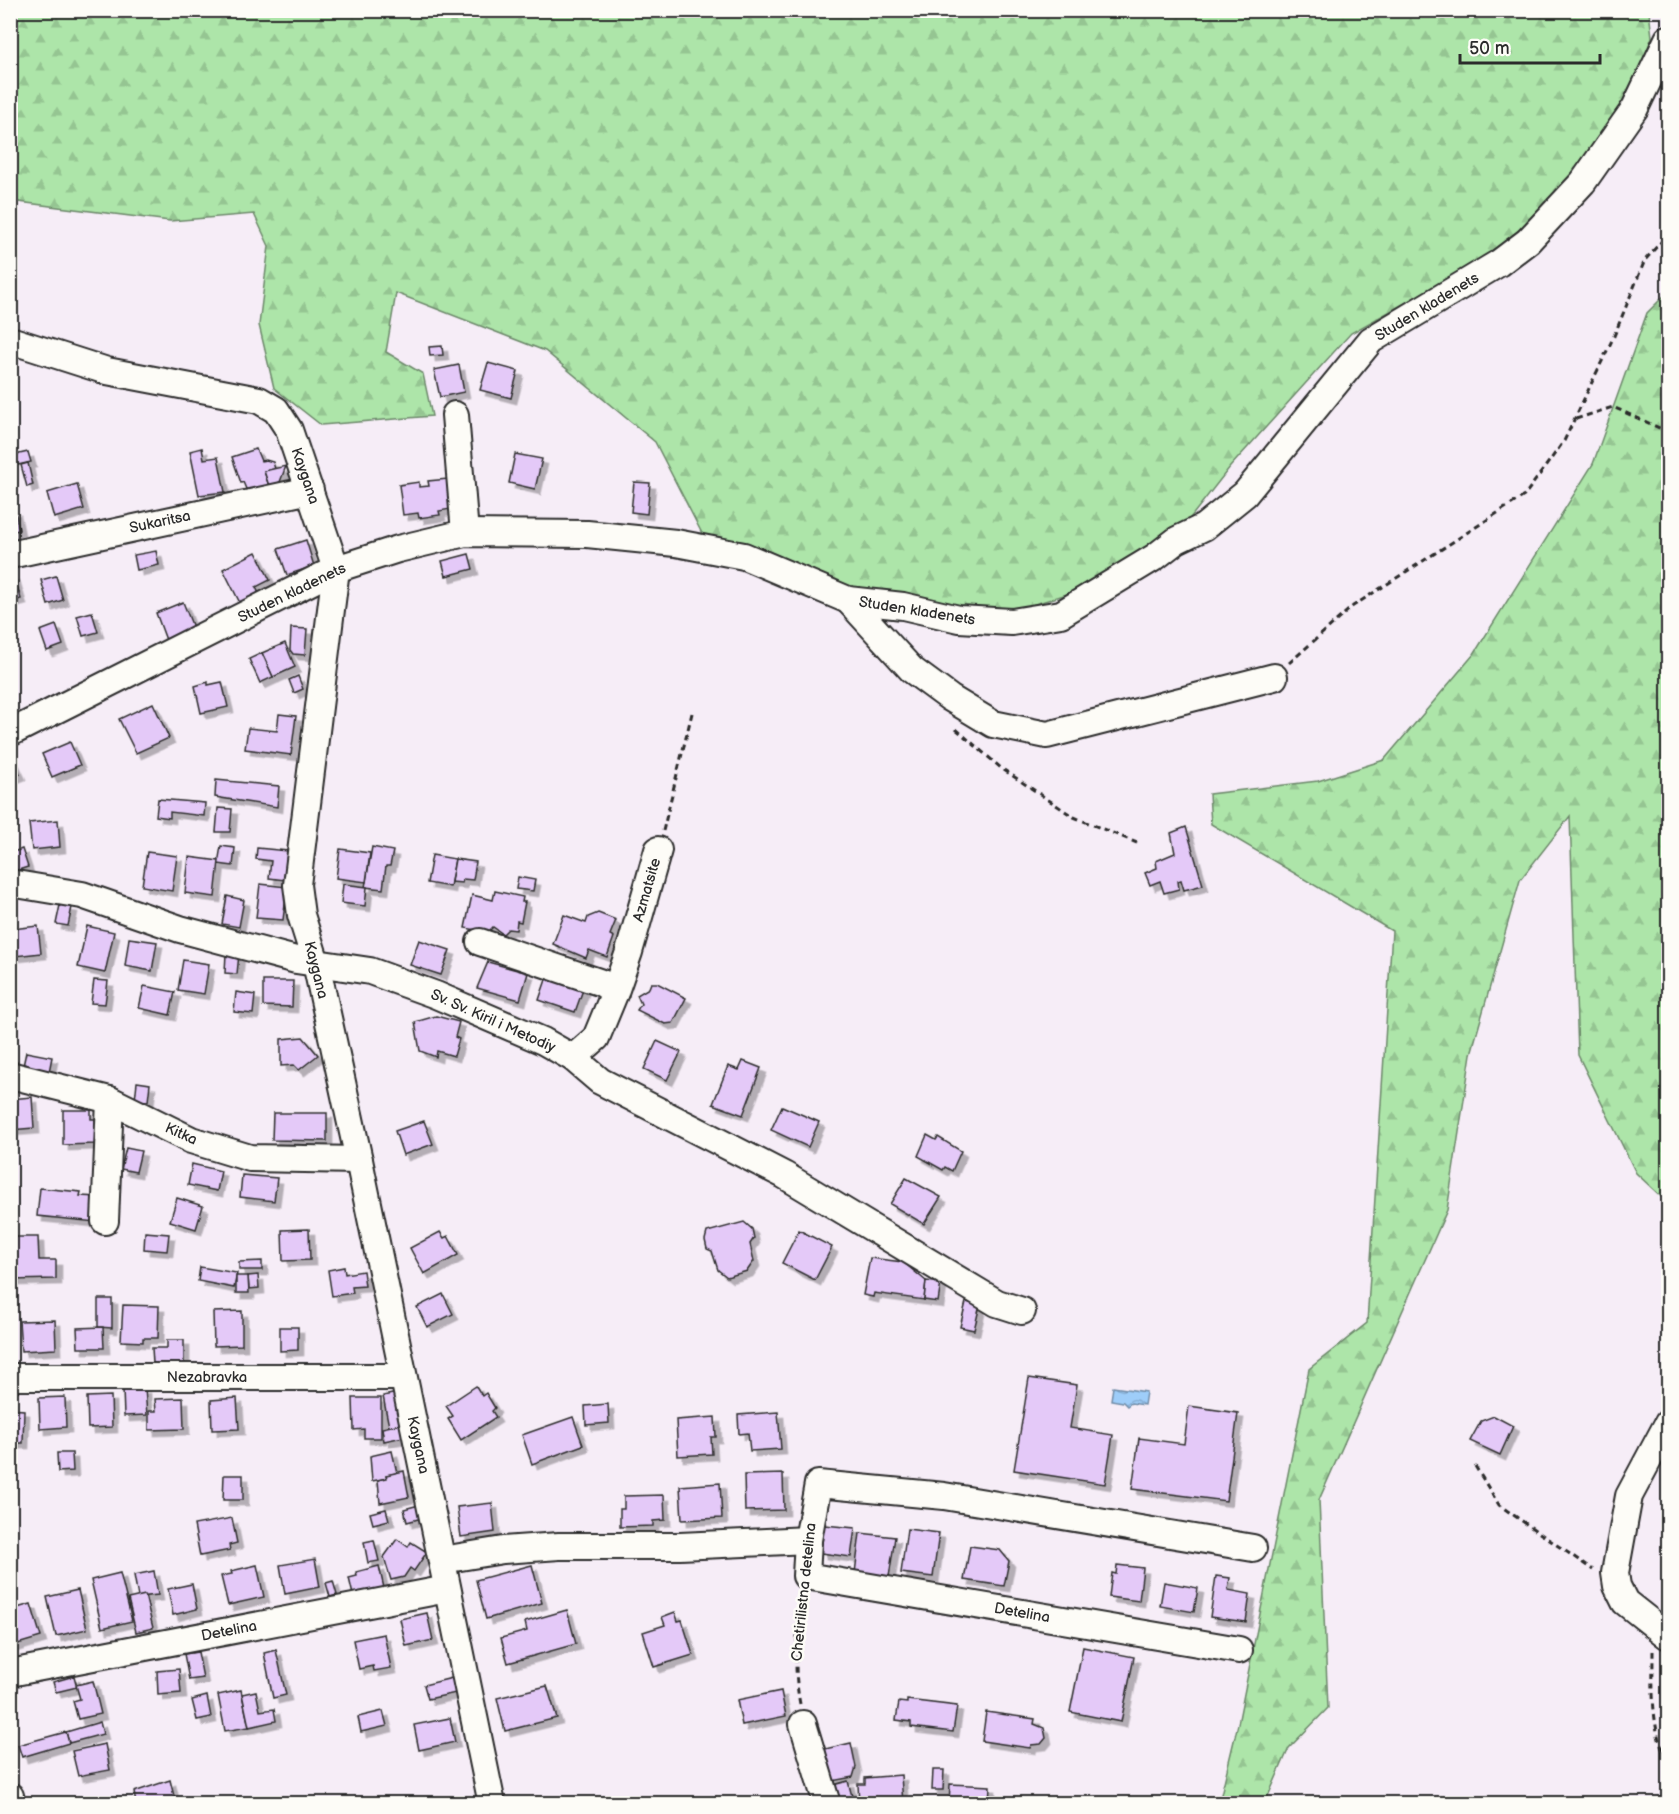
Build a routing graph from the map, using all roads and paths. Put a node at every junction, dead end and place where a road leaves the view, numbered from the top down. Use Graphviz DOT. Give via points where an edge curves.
graph roads {
  1 [pos="1668,39"];
  2 [pos="1668,234"];
  3 [pos="10,340"];
  4 [pos="455,416"];
  5 [pos="1575,419"];
  6 [pos="1668,446"];
  7 [pos="310,490"];
  8 [pos="465,533"];
  9 [pos="10,555"];
  10 [pos="336,569"];
  11 [pos="848,600"];
  12 [pos="1274,677"];
  13 [pos="693,709"];
  14 [pos="948,722"];
  15 [pos="11,731"];
  16 [pos="1137,843"];
  17 [pos="658,850"];
  18 [pos="10,884"];
  19 [pos="480,942"];
  20 [pos="316,963"];
  21 [pos="615,992"];
  22 [pos="573,1058"];
  23 [pos="10,1075"];
  24 [pos="110,1100"];
  25 [pos="359,1160"];
  26 [pos="105,1221"];
  27 [pos="1022,1311"];
  28 [pos="10,1377"];
  29 [pos="403,1377"];
  30 [pos="1668,1423"];
  31 [pos="1475,1467"];
  32 [pos="808,1540"];
  33 [pos="1252,1548"];
  34 [pos="442,1560"];
  35 [pos="806,1576"];
  36 [pos="1617,1586"];
  37 [pos="447,1588"];
  38 [pos="1661,1631"];
  39 [pos="1239,1650"];
  40 [pos="10,1673"];
  41 [pos="803,1724"];
  42 [pos="1668,1761"];
  43 [pos="10,1796"];
  44 [pos="12,1803"];
  45 [pos="492,1803"];
  46 [pos="826,1803"];
  1 -- 11 [label="street, Studen kladenets" via="1635,108 1583,182 1548,219 1499,263 1371,340 1245,494 1204,527 1061,614 1012,622 959,620 903,606"];
  2 -- 5 [label="path" via="1646,260"];
  3 -- 7 [label="street, Kaygana" via="107,370 259,400 276,410 289,430"];
  4 -- 8 [label="street"];
  5 -- 6 [label="path" via="1613,407 1664,430"];
  5 -- 12 [label="path" via="1524,496 1353,606"];
  7 -- 9 [label="street, Sukaritsa"];
  7 -- 10 [label="street, Kaygana"];
  8 -- 10 [label="street, Studen kladenets"];
  8 -- 11 [label="street, Studen kladenets" via="586,534 687,545 744,556"];
  10 -- 15 [label="street, Studen kladenets"];
  10 -- 20 [label="street, Kaygana" via="297,885"];
  11 -- 12 [label="street" via="912,670 950,698 993,724 1047,735"];
  13 -- 17 [label="path, Azmatsite"];
  14 -- 16 [label="path" via="1001,768 1074,817"];
  17 -- 21 [label="street, Azmatsite"];
  18 -- 20 [label="street, Sv. Sv. Kiril i Metodiy" via="82,895 180,929"];
  19 -- 21 [label="street" via="602,983"];
  20 -- 22 [label="street, Sv. Sv. Kiril i Metodiy" via="370,971 436,995"];
  20 -- 25 [label="street, Kaygana"];
  21 -- 22 [label="street, Azmatsite" via="596,1038"];
  22 -- 27 [label="street, Sv. Sv. Kiril i Metodiy" via="600,1081 784,1175 997,1303"];
  23 -- 24 [label="street, Kitka"];
  24 -- 25 [label="street, Kitka" via="191,1140 250,1158"];
  24 -- 26 [label="street"];
  25 -- 29 [label="street, Kaygana"];
  28 -- 29 [label="street, Nezabravka"];
  29 -- 34 [label="street, Kaygana"];
  30 -- 36 [label="street" via="1629,1496 1615,1573"];
  31 -- 36 [label="path" via="1499,1505"];
  32 -- 33 [label="street, Chetirilistna detelina" via="818,1484 944,1496"];
  32 -- 34 [label="street" via="559,1546"];
  32 -- 35 [label="street, Chetirilistna detelina"];
  34 -- 37 [label="street, Kaygana"];
  35 -- 39 [label="street, Detelina"];
  35 -- 41 [label="path, Chetirilistna detelina" via="795,1679"];
  36 -- 38 [label="street" via="1625,1602"];
  37 -- 40 [label="street, Detelina"];
  37 -- 45 [label="street, Kaygana"];
  38 -- 42 [label="path" via="1653,1703 1662,1750"];
  41 -- 46 [label="street"];
  43 -- 44 [label="street"];
}
